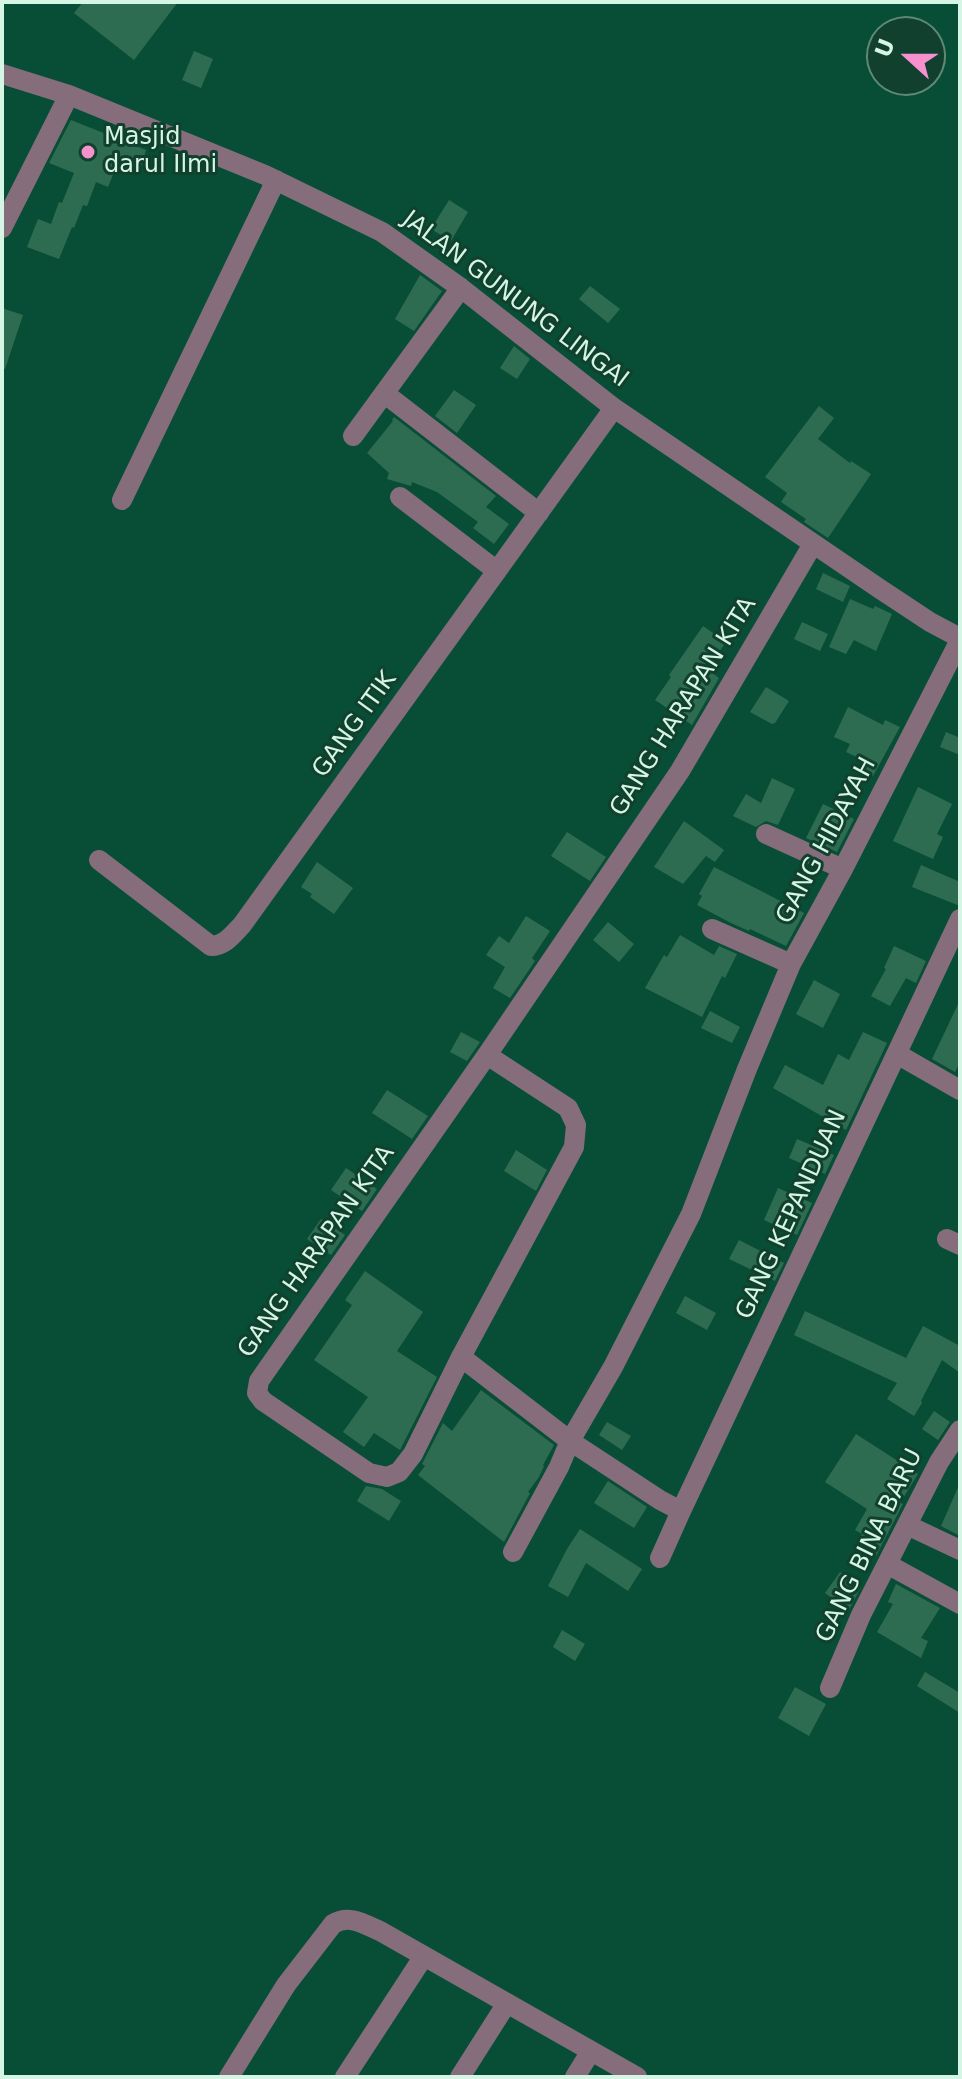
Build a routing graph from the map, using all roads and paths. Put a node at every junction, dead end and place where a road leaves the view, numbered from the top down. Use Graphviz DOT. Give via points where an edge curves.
graph roads {
  1 [pos="2,74"];
  2 [pos="69,95"];
  3 [pos="276,180"];
  4 [pos="2,228"];
  5 [pos="461,288"];
  6 [pos="384,393"];
  7 [pos="614,408"];
  8 [pos="353,436"];
  9 [pos="400,497"];
  10 [pos="122,500"];
  11 [pos="539,513"];
  12 [pos="813,544"];
  13 [pos="497,571"];
  14 [pos="960,639"];
  15 [pos="766,834"];
  16 [pos="99,860"];
  17 [pos="843,869"];
  18 [pos="960,919"];
  19 [pos="712,929"];
  20 [pos="791,964"];
  21 [pos="897,1054"];
  22 [pos="487,1055"];
  23 [pos="960,1090"];
  24 [pos="461,1357"];
  25 [pos="959,1434"];
  26 [pos="570,1441"];
  27 [pos="681,1511"];
  28 [pos="907,1525"];
  29 [pos="960,1550"];
  30 [pos="513,1552"];
  31 [pos="660,1558"];
  32 [pos="887,1564"];
  33 [pos="960,1604"];
  34 [pos="830,1688"];
  35 [pos="424,1956"];
  36 [pos="507,2003"];
  37 [pos="591,2051"];
  38 [pos="229,2077"];
  39 [pos="345,2077"];
  40 [pos="460,2077"];
  41 [pos="575,2077"];
  42 [pos="637,2077"];
  1 -- 2 [label="street, JALAN GUNUNG LINGAI"];
  2 -- 3 [label="street, JALAN GUNUNG LINGAI"];
  2 -- 4 [label="street"];
  3 -- 5 [label="street, JALAN GUNUNG LINGAI" via="382,232"];
  3 -- 10 [label="street"];
  5 -- 6 [label="street"];
  5 -- 7 [label="street, JALAN GUNUNG LINGAI"];
  6 -- 8 [label="street"];
  6 -- 11 [label="street"];
  7 -- 11 [label="street, GANG ITIK"];
  7 -- 12 [label="street, JALAN GUNUNG LINGAI"];
  9 -- 13 [label="street"];
  11 -- 13 [label="street, GANG ITIK"];
  12 -- 14 [label="street, JALAN GUNUNG LINGAI"];
  12 -- 22 [label="street, GANG HARAPAN KITA" via="680,771"];
  13 -- 16 [label="street, GANG ITIK" via="261,900 219,946 211,946"];
  14 -- 17 [label="street, GANG HIDAYAH"];
  15 -- 17 [label="street"];
  17 -- 20 [label="street, GANG HIDAYAH"];
  18 -- 21 [label="street, GANG KEPANDUAN"];
  19 -- 20 [label="street"];
  20 -- 26 [label="street, GANG HIDAYAH" via="691,1214"];
  21 -- 23 [label="street"];
  21 -- 27 [label="street, GANG KEPANDUAN"];
  22 -- 24 [label="street, GANG HARAPAN KITA" via="568,1108 576,1125 574,1147"];
  22 -- 24 [label="street, GANG HARAPAN KITA" via="259,1381 257,1393 369,1473 387,1477 399,1472 413,1454"];
  24 -- 26 [label="street"];
  25 -- 28 [label="street, GANG BINA BARU"];
  26 -- 27 [label="street"];
  26 -- 30 [label="street, GANG HIDAYAH"];
  27 -- 31 [label="street, GANG KEPANDUAN"];
  28 -- 29 [label="street"];
  28 -- 32 [label="street, GANG BINA BARU"];
  32 -- 33 [label="street"];
  32 -- 34 [label="street, GANG BINA BARU"];
  35 -- 36 [label="street"];
  35 -- 38 [label="street" via="380,1931 341,1919 286,1985"];
  35 -- 39 [label="street"];
  36 -- 37 [label="street"];
  36 -- 40 [label="street"];
  37 -- 41 [label="street"];
  37 -- 42 [label="street"];
}
